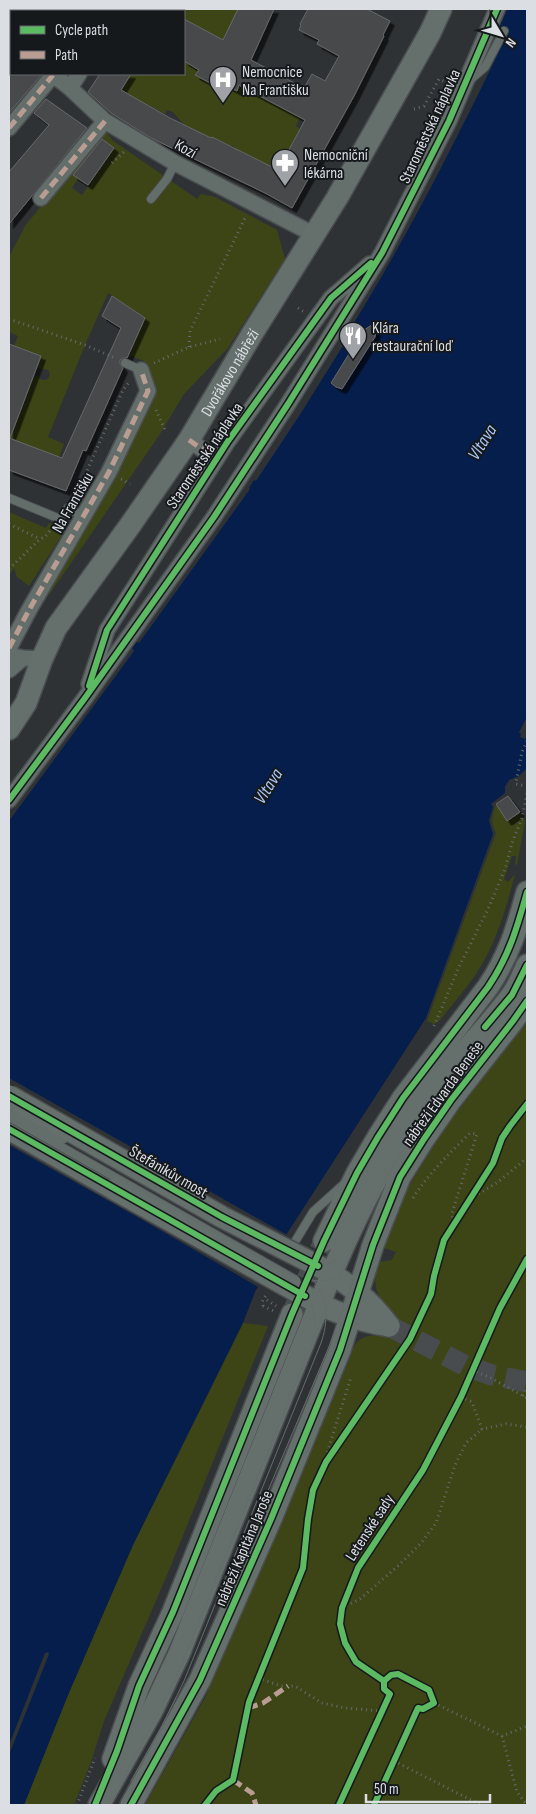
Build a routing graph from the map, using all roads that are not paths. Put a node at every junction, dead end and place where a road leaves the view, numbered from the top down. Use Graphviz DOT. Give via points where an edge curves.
graph roads {
  1 [pos="441,9"];
  2 [pos="497,9"];
  3 [pos="504,31"];
  4 [pos="52,75"];
  5 [pos="54,75"];
  6 [pos="78,75"];
  7 [pos="465,85"];
  8 [pos="70,88"];
  9 [pos="105,121"];
  10 [pos="9,128"];
  11 [pos="175,164"];
  12 [pos="41,198"];
  13 [pos="152,199"];
  14 [pos="315,235"];
  15 [pos="382,253"];
  16 [pos="125,363"];
  17 [pos="141,370"];
  18 [pos="189,440"];
  19 [pos="216,459"];
  20 [pos="9,498"];
  21 [pos="84,517"];
  22 [pos="9,648"];
  23 [pos="24,657"];
  24 [pos="9,670"];
  25 [pos="85,698"];
  26 [pos="9,729"];
  27 [pos="9,800"];
  28 [pos="527,892"];
  29 [pos="527,965"];
  30 [pos="527,1001"];
  31 [pos="9,1096"];
  32 [pos="9,1108"];
  33 [pos="9,1117"];
  34 [pos="9,1129"];
  35 [pos="357,1172"];
  36 [pos="168,1198"];
  37 [pos="296,1240"];
  38 [pos="324,1240"];
  39 [pos="316,1283"];
  40 [pos="359,1292"];
  41 [pos="280,1310"];
  42 [pos="351,1317"];
  43 [pos="95,1805"];
  44 [pos="99,1805"];
  45 [pos="131,1805"];
  1 -- 14 [label="main road, Dvořákovo nábřeží"];
  2 -- 7 [label="street, Staroměstská náplavka"];
  3 -- 7 [label="lane, Staroměstská náplavka" via="485,67"];
  4 -- 10 [label="street"];
  5 -- 8 [label="street, Kozí"];
  6 -- 8 [label="street"];
  7 -- 15 [label="street, Staroměstská náplavka"];
  8 -- 9 [label="street, Kozí"];
  9 -- 11 [label="street, Kozí"];
  9 -- 12 [label="street"];
  11 -- 13 [label="lane"];
  11 -- 14 [label="street, Kozí"];
  14 -- 18 [label="main road, Dvořákovo nábřeží"];
  15 -- 19 [label="street, Staroměstská náplavka" via="331,298"];
  15 -- 25 [label="street, Staroměstská náplavka" via="242,477"];
  16 -- 17 [label="lane"];
  17 -- 21 [label="street, Na Františku" via="148,391"];
  18 -- 19 [label="street, Staroměstská náplavka"];
  18 -- 23 [label="main road, Dvořákovo nábřeží" via="61,620"];
  19 -- 25 [label="street, Staroměstská náplavka" via="107,630"];
  20 -- 21 [label="lane" via="60,519 68,508"];
  21 -- 22 [label="street, Na Františku"];
  23 -- 24 [label="street"];
  23 -- 26 [label="main road, Dvořákovo nábřeží" via="32,687"];
  25 -- 27 [label="street, Staroměstská náplavka"];
  28 -- 35 [label="main road" via="500,970 403,1098"];
  29 -- 39 [label="main road, nábřeží Edvarda Beneše" via="512,995 440,1082 402,1135"];
  30 -- 40 [label="main road, nábřeží Edvarda Beneše" via="450,1100 404,1171 390,1200"];
  31 -- 39 [label="main road, Štefánikův most, bridge" via="222,1217"];
  32 -- 36 [label="lane, bridge"];
  33 -- 39 [label="lane, bridge" via="279,1268"];
  34 -- 39 [label="main road, bridge"];
  35 -- 37 [label="lane" via="313,1212"];
  35 -- 38 [label="main road"];
  39 -- 40 [label="main road"];
  39 -- 42 [label="main road"];
  39 -- 44 [label="main road, nábřeží Kapitána Jaroše" via="179,1654 152,1711"];
  40 -- 42 [label="main road, nábřeží Kapitána Jaroše"];
  40 -- 42 [label="main road" via="376,1307 389,1326"];
  41 -- 43 [label="main road" via="173,1612 139,1686"];
  42 -- 45 [label="main road, nábřeží Kapitána Jaroše" via="282,1492 214,1650"];
}
